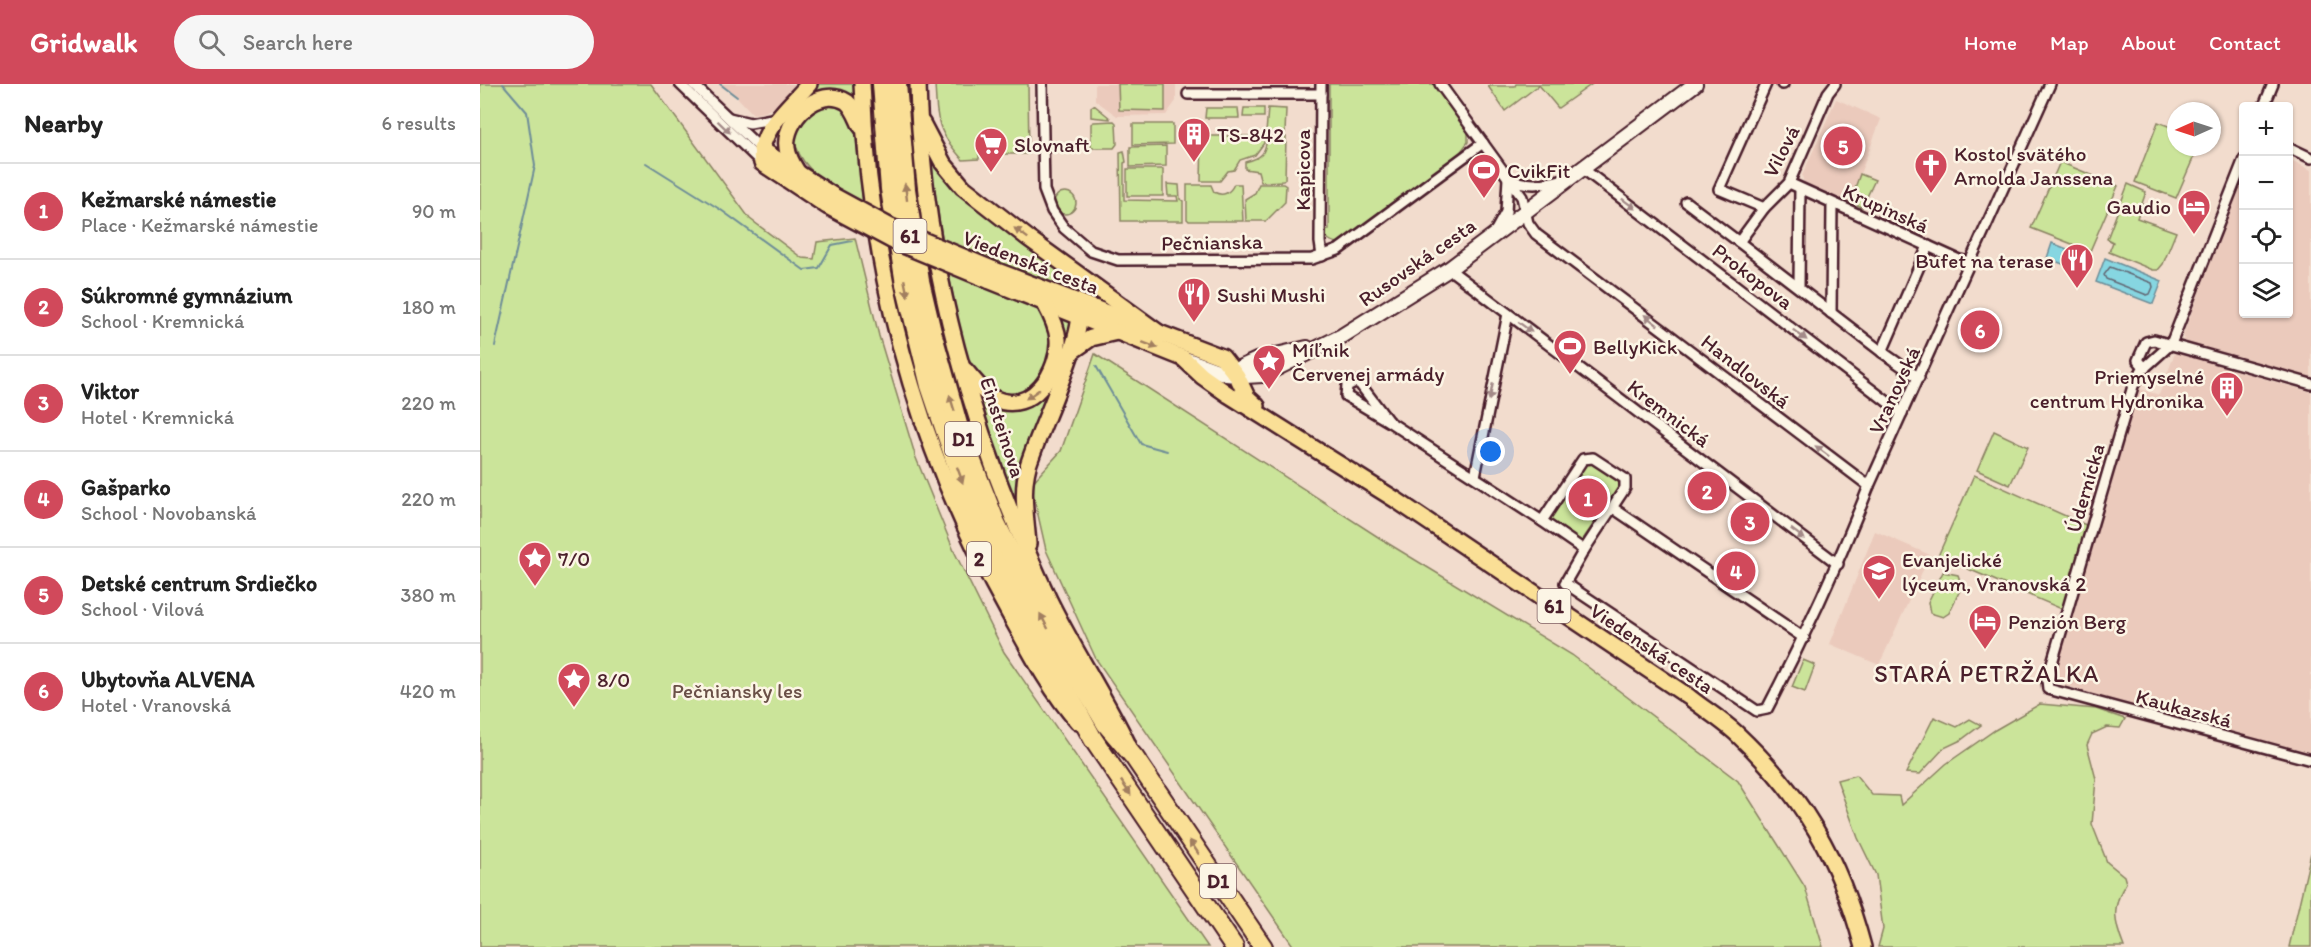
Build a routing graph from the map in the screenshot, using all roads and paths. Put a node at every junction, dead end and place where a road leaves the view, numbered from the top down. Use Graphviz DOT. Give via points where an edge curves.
graph roads {
  1 [pos="680,84"];
  2 [pos="693,84"];
  3 [pos="809,84"];
  4 [pos="862,84"];
  5 [pos="882,84"];
  6 [pos="897,84"];
  7 [pos="918,84"];
  8 [pos="1042,84"];
  9 [pos="1440,84"];
  10 [pos="1695,84"];
  11 [pos="1766,84"];
  12 [pos="1835,84"];
  13 [pos="2050,84"];
  14 [pos="2273,84"];
  15 [pos="1321,89"];
  16 [pos="1188,94"];
  17 [pos="2266,102"];
  18 [pos="918,115"];
  19 [pos="728,118"];
  20 [pos="784,122"];
  21 [pos="864,134"];
  22 [pos="1483,143"];
  23 [pos="2293,149"];
  24 [pos="757,154"];
  25 [pos="2311,158"];
  26 [pos="1582,168"];
  27 [pos="2239,172"];
  28 [pos="798,173"];
  29 [pos="1570,177"];
  30 [pos="1508,178"];
  31 [pos="1789,183"];
  32 [pos="1800,189"];
  33 [pos="829,200"];
  34 [pos="1686,202"];
  35 [pos="1832,204"];
  36 [pos="1764,208"];
  37 [pos="1525,210"];
  38 [pos="1491,237"];
  39 [pos="1739,242"];
  40 [pos="1928,246"];
  41 [pos="1322,256"];
  42 [pos="1971,262"];
  43 [pos="1449,269"];
  44 [pos="990,274"];
  45 [pos="1799,286"];
  46 [pos="1070,300"];
  47 [pos="1046,304"];
  48 [pos="1831,313"];
  49 [pos="1508,314"];
  50 [pos="1080,318"];
  51 [pos="1117,332"];
  52 [pos="1162,335"];
  53 [pos="1332,341"];
  54 [pos="2171,344"];
  55 [pos="1071,352"];
  56 [pos="1882,352"];
  57 [pos="1222,357"];
  58 [pos="1183,358"];
  59 [pos="1259,359"];
  60 [pos="961,366"];
  61 [pos="2145,368"];
  62 [pos="1232,373"];
  63 [pos="1271,373"];
  64 [pos="1919,378"];
  65 [pos="2311,384"];
  66 [pos="1252,405"];
  67 [pos="1902,412"];
  68 [pos="1388,421"];
  69 [pos="1475,476"];
  70 [pos="1869,486"];
  71 [pos="1613,508"];
  72 [pos="1542,521"];
  73 [pos="1584,550"];
  74 [pos="1029,556"];
  75 [pos="1838,564"];
  76 [pos="1804,638"];
  77 [pos="2048,689"];
  78 [pos="1093,739"];
  79 [pos="1134,756"];
  80 [pos="2311,760"];
  81 [pos="1234,947"];
  82 [pos="1263,947"];
  83 [pos="1863,947"];
  1 -- 24 [label="street, Viedenská cesta, one-way"];
  2 -- 19 [label="street, Viedenská cesta"];
  3 -- 20 [label="main road"];
  4 -- 21 [label="main road, 2"];
  5 -- 78 [label="highway, D1, one-way" via="896,234 930,386 962,481 1005,578"];
  79 -- 6 [label="highway, D1, one-way" via="1106,724 1043,618 996,524 963,437 920,281 906,189"];
  7 -- 18 [label="main road, Einsteinova / 2"];
  8 -- 41 [label="street, Pečnianska" via="1044,190 1064,228 1091,251 1127,261"];
  9 -- 22 [label="street, Handlovská"];
  10 -- 26 [label="street, Rusovská cesta"];
  11 -- 36 [label="street" via="1719,189"];
  12 -- 31 [label="street, Vilová"];
  13 -- 42 [label="street, Vranovská"];
  14 -- 17 [label="street"];
  15 -- 16 [label="street"];
  15 -- 41 [label="street, Kapicova"];
  52 -- 18 [label="main road, 2, one-way" via="963,187 939,158"];
  18 -- 60 [label="main road, Einsteinova / 2" via="934,244"];
  19 -- 20 [label="street" via="750,123"];
  19 -- 24 [label="street, Viedenská cesta"];
  20 -- 21 [label="main road, 2" via="812,100 831,96 850,106"];
  20 -- 24 [label="main road, 2" via="771,145"];
  20 -- 28 [label="main road" via="787,151"];
  21 -- 78 [label="main road, 2" via="874,225 888,299 931,449 970,543 994,587 1062,704"];
  22 -- 30 [label="street, Handlovská"];
  22 -- 41 [label="street, Pečnianska" via="1341,248"];
  23 -- 25 [label="street"];
  24 -- 28 [label="main road, Viedenská cesta / 61"];
  24 -- 33 [label="main road, Viedenská cesta / 61"];
  26 -- 29 [label="street, Rusovská cesta"];
  26 -- 67 [label="street, Prokopova, one-way"];
  27 -- 54 [label="street, Údernícka"];
  28 -- 33 [label="main road, Viedenská cesta / 61"];
  29 -- 30 [label="street" via="1539,184"];
  29 -- 37 [label="street, Rusovská cesta"];
  30 -- 37 [label="street, Handlovská" via="1522,197"];
  30 -- 38 [label="street" via="1506,212"];
  31 -- 32 [label="street, Krupinská"];
  31 -- 36 [label="street, Vilová"];
  32 -- 35 [label="street, Krupinská"];
  32 -- 45 [label="street"];
  33 -- 44 [label="main road, Viedenská cesta / 61, bridge" via="891,240"];
  34 -- 39 [label="street"];
  35 -- 40 [label="street, Krupinská"];
  35 -- 48 [label="street"];
  36 -- 39 [label="street, Vilová"];
  37 -- 38 [label="street, Rusovská cesta"];
  70 -- 37 [label="street, Handlovská, one-way" via="1536,234"];
  38 -- 43 [label="street, Rusovská cesta"];
  39 -- 45 [label="street"];
  40 -- 42 [label="street, Krupinská"];
  40 -- 56 [label="street"];
  42 -- 64 [label="street, Vranovská"];
  43 -- 49 [label="street, Kremnická"];
  43 -- 53 [label="street, Rusovská cesta"];
  44 -- 46 [label="main road, Viedenská cesta / 61"];
  44 -- 47 [label="main road, Viedenská cesta / 61"];
  45 -- 48 [label="street"];
  46 -- 50 [label="main road"];
  46 -- 52 [label="main road, Viedenská cesta / 61"];
  47 -- 50 [label="main road, Viedenská cesta / 61"];
  47 -- 60 [label="main road, one-way" via="1058,349 1047,380 1033,396 1014,402 995,399"];
  48 -- 56 [label="street"];
  49 -- 69 [label="street, one-way"];
  49 -- 75 [label="street, Kremnická, one-way"];
  50 -- 51 [label="main road, Viedenská cesta / 61"];
  50 -- 55 [label="main road, 2"];
  51 -- 55 [label="main road" via="1091,338"];
  51 -- 58 [label="main road, Viedenská cesta / 61, one-way"];
  52 -- 57 [label="main road, Viedenská cesta / 61"];
  53 -- 59 [label="street, Rusovská cesta"];
  53 -- 63 [label="street, Rusovská cesta"];
  54 -- 61 [label="street, Údernícka"];
  54 -- 61 [label="street, Údernícka" via="2146,342 2138,360"];
  54 -- 65 [label="street"];
  55 -- 74 [label="main road, 2" via="1026,479"];
  56 -- 64 [label="street"];
  57 -- 59 [label="street, Rusovská cesta"];
  57 -- 62 [label="main road, Viedenská cesta / 61"];
  58 -- 62 [label="street, Rusovská cesta"];
  58 -- 66 [label="main road, Viedenská cesta / 61" via="1202,376"];
  59 -- 62 [label="street, Rusovská cesta"];
  60 -- 74 [label="main road, Einsteinova / 2" via="994,468"];
  61 -- 77 [label="street, Údernícka" via="2133,386"];
  62 -- 63 [label="street, Rusovská cesta"];
  62 -- 66 [label="main road, Viedenská cesta / 61"];
  63 -- 66 [label="street, Rusovská cesta" via="1254,389"];
  64 -- 67 [label="street, Vranovská"];
  66 -- 83 [label="main road, Viedenská cesta / 61" via="1734,731 1788,788 1814,825 1836,867"];
  67 -- 70 [label="street, Vranovská"];
  68 -- 68 [label="street" via="1346,396 1347,386 1360,384"];
  68 -- 69 [label="street"];
  69 -- 72 [label="street"];
  70 -- 75 [label="street, Vranovská"];
  71 -- 72 [label="street" via="1625,488 1625,479 1593,458 1584,459"];
  71 -- 73 [label="street"];
  71 -- 76 [label="street"];
  72 -- 73 [label="street"];
  73 -- 76 [label="street, Vranovská" via="1565,584 1757,711 1767,709"];
  74 -- 79 [label="main road, Einsteinova / 2" via="1072,646"];
  75 -- 76 [label="street, Vranovská"];
  77 -- 80 [label="street, Kaukazská"];
  78 -- 81 [label="highway, D1, one-way"];
  82 -- 79 [label="highway, D1, one-way"];
}
